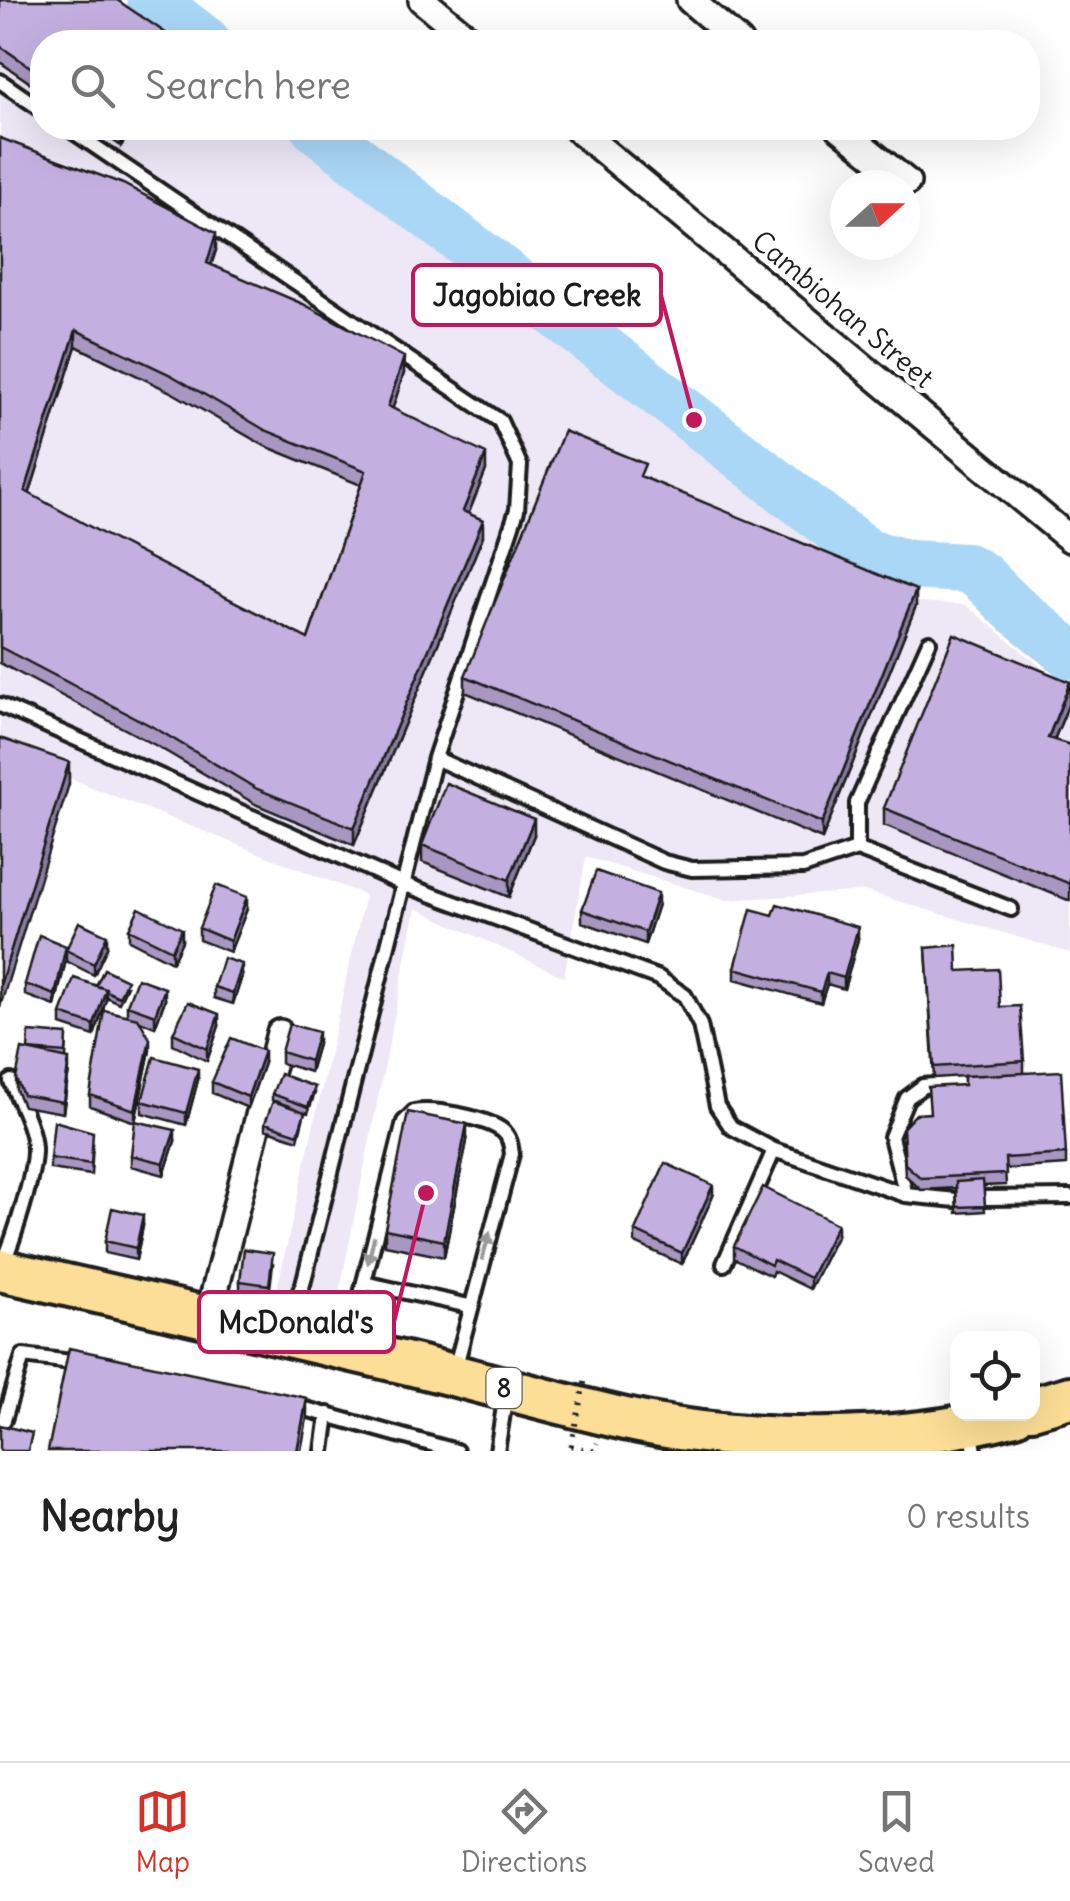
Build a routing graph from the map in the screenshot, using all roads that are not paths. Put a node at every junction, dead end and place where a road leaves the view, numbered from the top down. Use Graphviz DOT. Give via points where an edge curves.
graph roads {
  1 [pos="422,0"];
  2 [pos="690,0"];
  3 [pos="458,30"];
  4 [pos="725,30"];
  5 [pos="0,81"];
  6 [pos="30,102"];
  7 [pos="86,140"];
  8 [pos="590,140"];
  9 [pos="855,140"];
  10 [pos="892,170"];
  11 [pos="1070,539"];
  12 [pos="929,642"];
  13 [pos="0,705"];
  14 [pos="435,758"];
  15 [pos="857,849"];
  16 [pos="403,884"];
  17 [pos="1011,909"];
  18 [pos="280,1033"];
  19 [pos="1000,1079"];
  20 [pos="11,1081"];
  21 [pos="774,1150"];
  22 [pos="906,1195"];
  23 [pos="1070,1197"];
  24 [pos="984,1198"];
  25 [pos="956,1200"];
  26 [pos="724,1264"];
  27 [pos="0,1270"];
  28 [pos="364,1282"];
  29 [pos="470,1306"];
  30 [pos="208,1318"];
  31 [pos="282,1334"];
  32 [pos="348,1350"];
  33 [pos="94,1365"];
  34 [pos="454,1375"];
  35 [pos="506,1389"];
  36 [pos="1070,1397"];
  37 [pos="274,1402"];
  38 [pos="1040,1406"];
  39 [pos="328,1414"];
  40 [pos="4,1420"];
  41 [pos="1002,1421"];
  42 [pos="972,1439"];
  43 [pos="322,1451"];
  44 [pos="456,1451"];
  45 [pos="497,1451"];
  1 -- 3 [label="street"];
  2 -- 4 [label="street"];
  5 -- 6 [label="lane"];
  7 -- 14 [label="lane" via="500,421 520,465 517,510"];
  8 -- 11 [label="street, Cambiohan Street"];
  9 -- 10 [label="street"];
  12 -- 15 [label="lane" via="857,803"];
  13 -- 16 [label="lane"];
  14 -- 15 [label="lane" via="692,869 803,867"];
  14 -- 16 [label="lane"];
  15 -- 17 [label="lane"];
  16 -- 21 [label="lane" via="659,978 685,996 700,1025 717,1106 731,1126"];
  16 -- 31 [label="lane" via="302,1284"];
  18 -- 30 [label="street"];
  19 -- 22 [label="lane" via="923,1086 906,1098 891,1137"];
  20 -- 27 [label="lane" via="35,1152"];
  21 -- 22 [label="lane"];
  21 -- 26 [label="lane"];
  22 -- 25 [label="lane"];
  23 -- 24 [label="lane"];
  27 -- 30 [label="main road, 8"];
  28 -- 29 [label="lane"];
  29 -- 28 [label="lane, one-way" via="512,1154 502,1130 443,1110 414,1112 404,1122"];
  28 -- 32 [label="lane"];
  29 -- 34 [label="lane"];
  30 -- 31 [label="main road, 8"];
  31 -- 32 [label="main road, 8"];
  32 -- 34 [label="main road, 8"];
  33 -- 40 [label="lane" via="23,1356"];
  34 -- 35 [label="main road, 8"];
  35 -- 42 [label="main road, 8" via="628,1420 712,1432"];
  35 -- 45 [label="lane"];
  36 -- 38 [label="main road"];
  37 -- 39 [label="lane"];
  39 -- 43 [label="lane"];
  39 -- 44 [label="lane"];
  41 -- 42 [label="main road, 8"];
}
